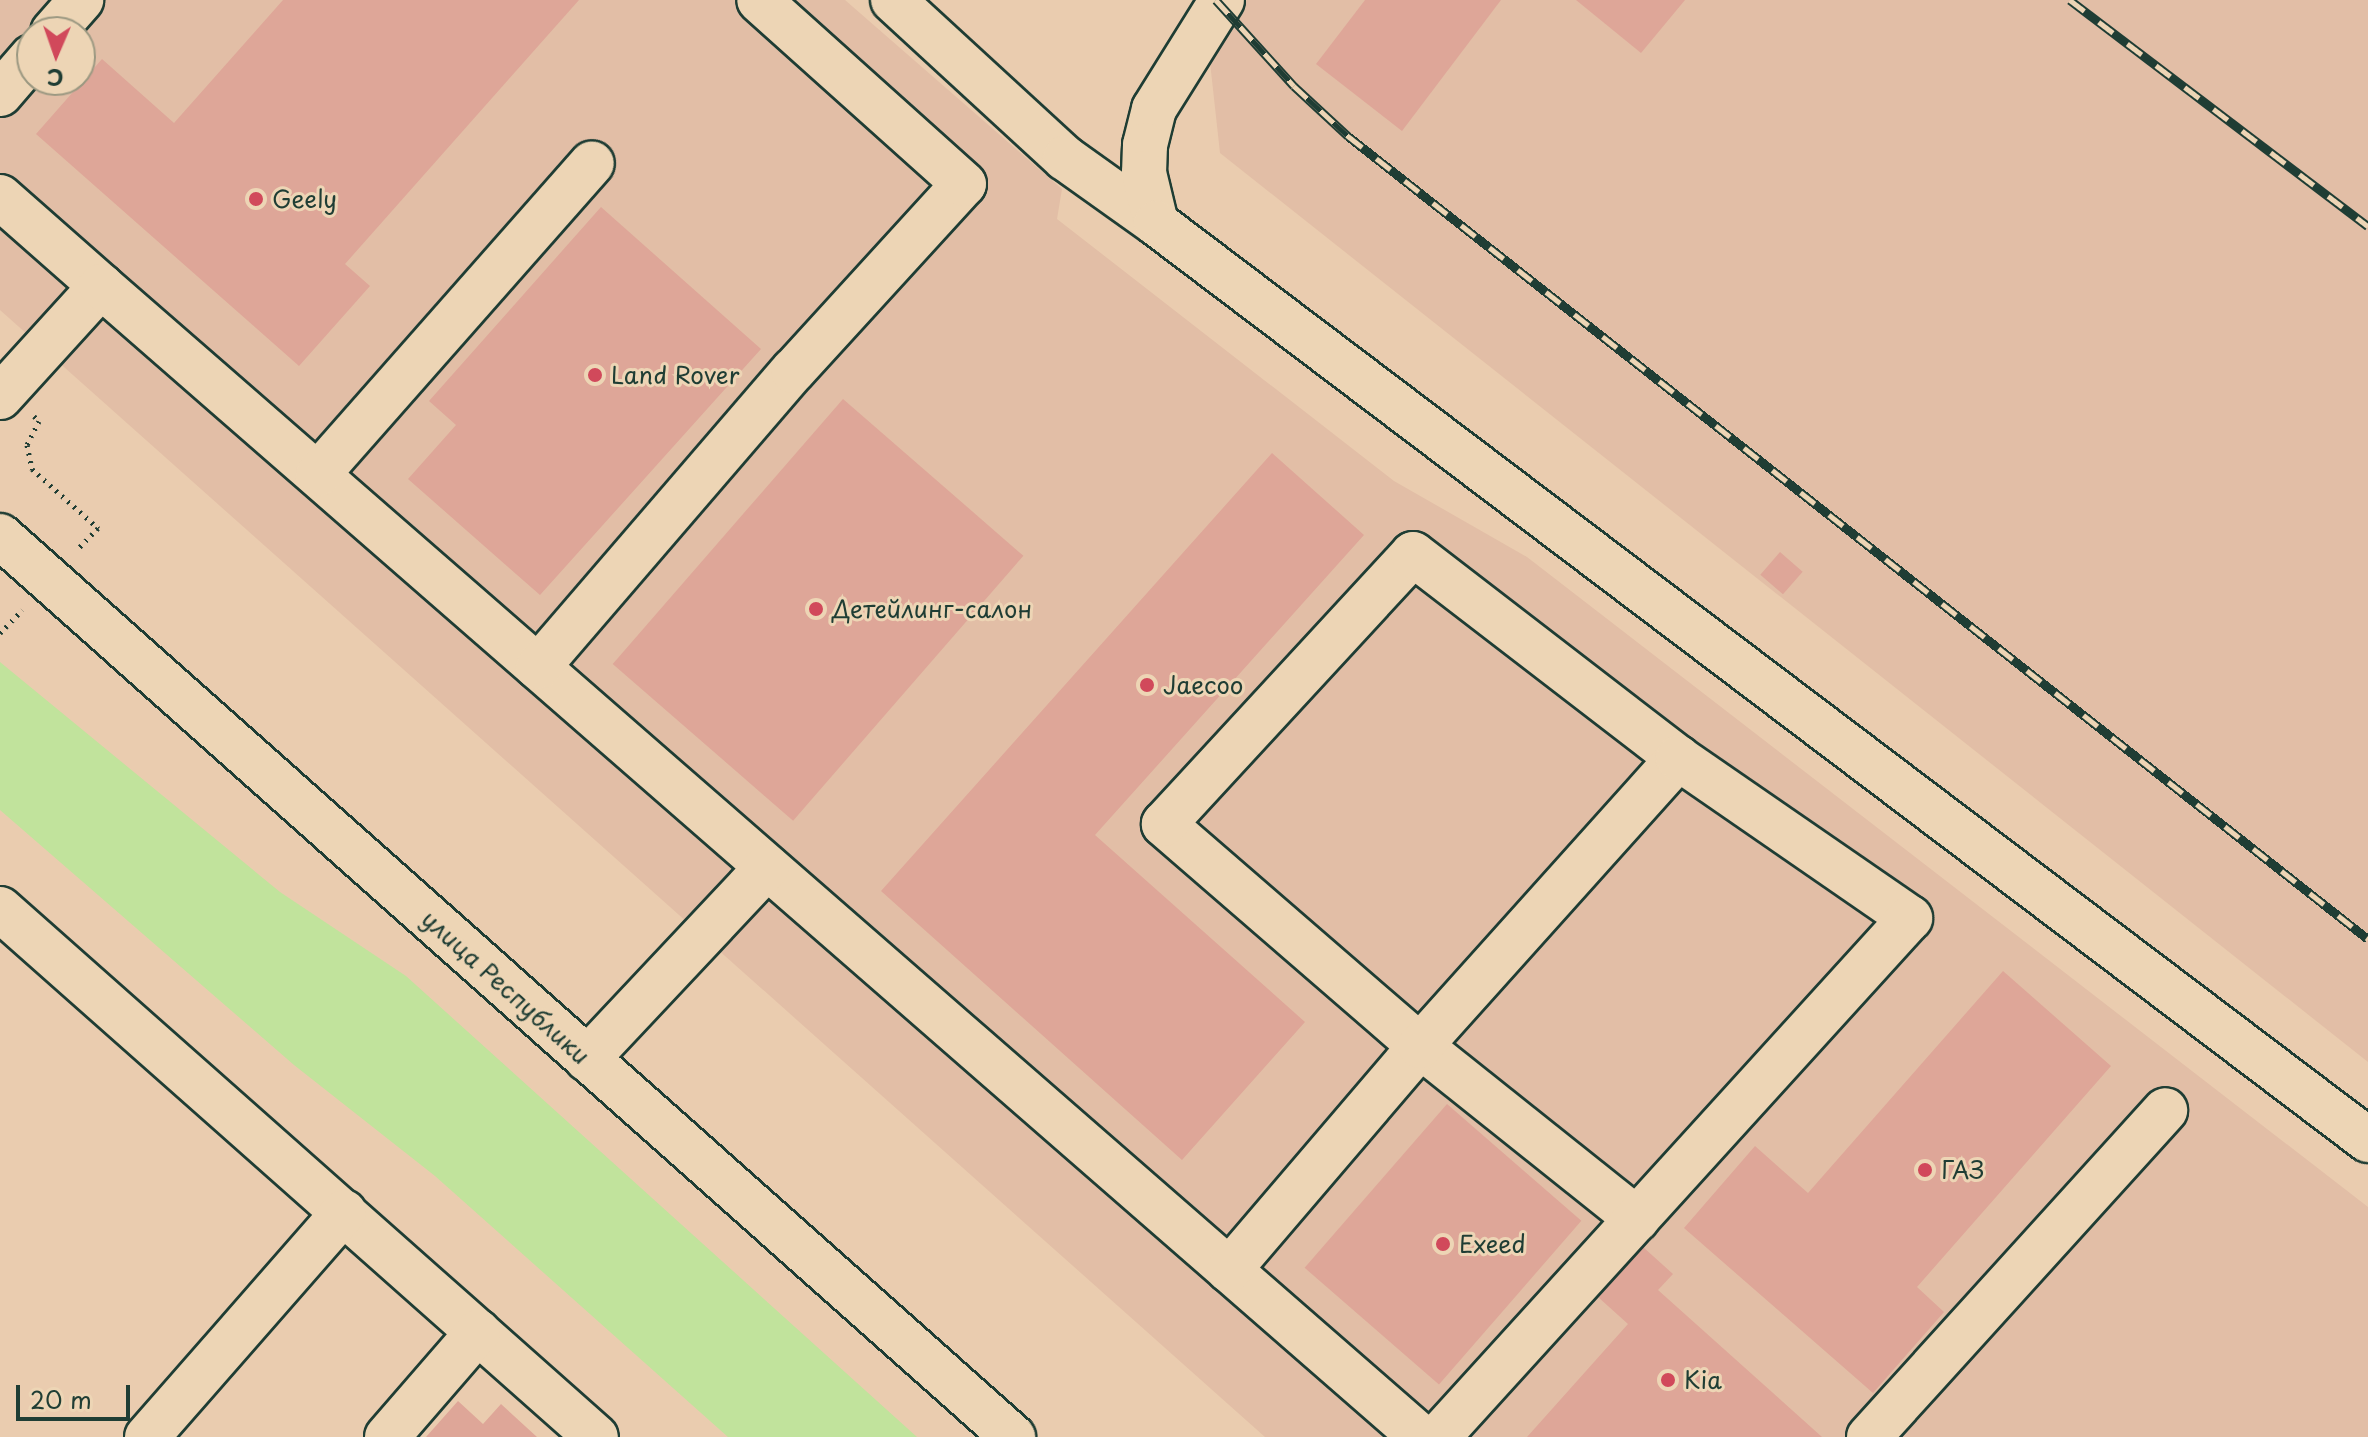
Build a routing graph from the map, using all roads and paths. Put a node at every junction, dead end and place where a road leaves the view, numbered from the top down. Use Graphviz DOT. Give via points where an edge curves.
graph roads {
  1 [pos="81,0"];
  2 [pos="759,0"];
  3 [pos="893,0"];
  4 [pos="1222,0"];
  5 [pos="67,16"];
  6 [pos="16,76"];
  7 [pos="0,94"];
  8 [pos="592,163"];
  9 [pos="0,197"];
  10 [pos="1156,223"];
  11 [pos="101,286"];
  12 [pos="0,397"];
  13 [pos="39,421"];
  14 [pos="318,474"];
  15 [pos="98,528"];
  16 [pos="0,536"];
  17 [pos="538,667"];
  18 [pos="1678,758"];
  19 [pos="767,867"];
  20 [pos="0,909"];
  21 [pos="1420,1046"];
  22 [pos="587,1059"];
  23 [pos="2165,1110"];
  24 [pos="2368,1140"];
  25 [pos="344,1212"];
  26 [pos="1637,1219"];
  27 [pos="1229,1270"];
  28 [pos="478,1332"];
  29 [pos="147,1437"];
  30 [pos="387,1437"];
  31 [pos="596,1437"];
  32 [pos="1013,1437"];
  33 [pos="1421,1437"];
  34 [pos="1438,1437"];
  35 [pos="1869,1437"];
  1 -- 5 [label="main road"];
  2 -- 17 [label="main road" via="964,184 793,371"];
  3 -- 10 [label="main road" via="1065,158"];
  4 -- 10 [label="main road" via="1154,109 1144,173"];
  6 -- 7 [label="main road"];
  8 -- 14 [label="main road"];
  9 -- 11 [label="main road"];
  10 -- 24 [label="main road"];
  11 -- 12 [label="main road"];
  11 -- 14 [label="main road"];
  13 -- 15 [label="path" via="27,445 32,469"];
  14 -- 17 [label="main road"];
  16 -- 22 [label="main road, улица Республики"];
  17 -- 19 [label="main road"];
  18 -- 21 [label="main road"];
  18 -- 21 [label="main road" via="1413,554 1164,824"];
  18 -- 26 [label="main road" via="1910,918"];
  19 -- 22 [label="main road"];
  19 -- 27 [label="main road"];
  20 -- 25 [label="main road"];
  21 -- 26 [label="main road"];
  21 -- 27 [label="main road"];
  22 -- 32 [label="main road, улица Республики"];
  23 -- 35 [label="main road"];
  25 -- 28 [label="main road"];
  25 -- 29 [label="main road"];
  26 -- 34 [label="main road"];
  27 -- 33 [label="main road"];
  28 -- 30 [label="main road"];
  28 -- 31 [label="main road"];
}
